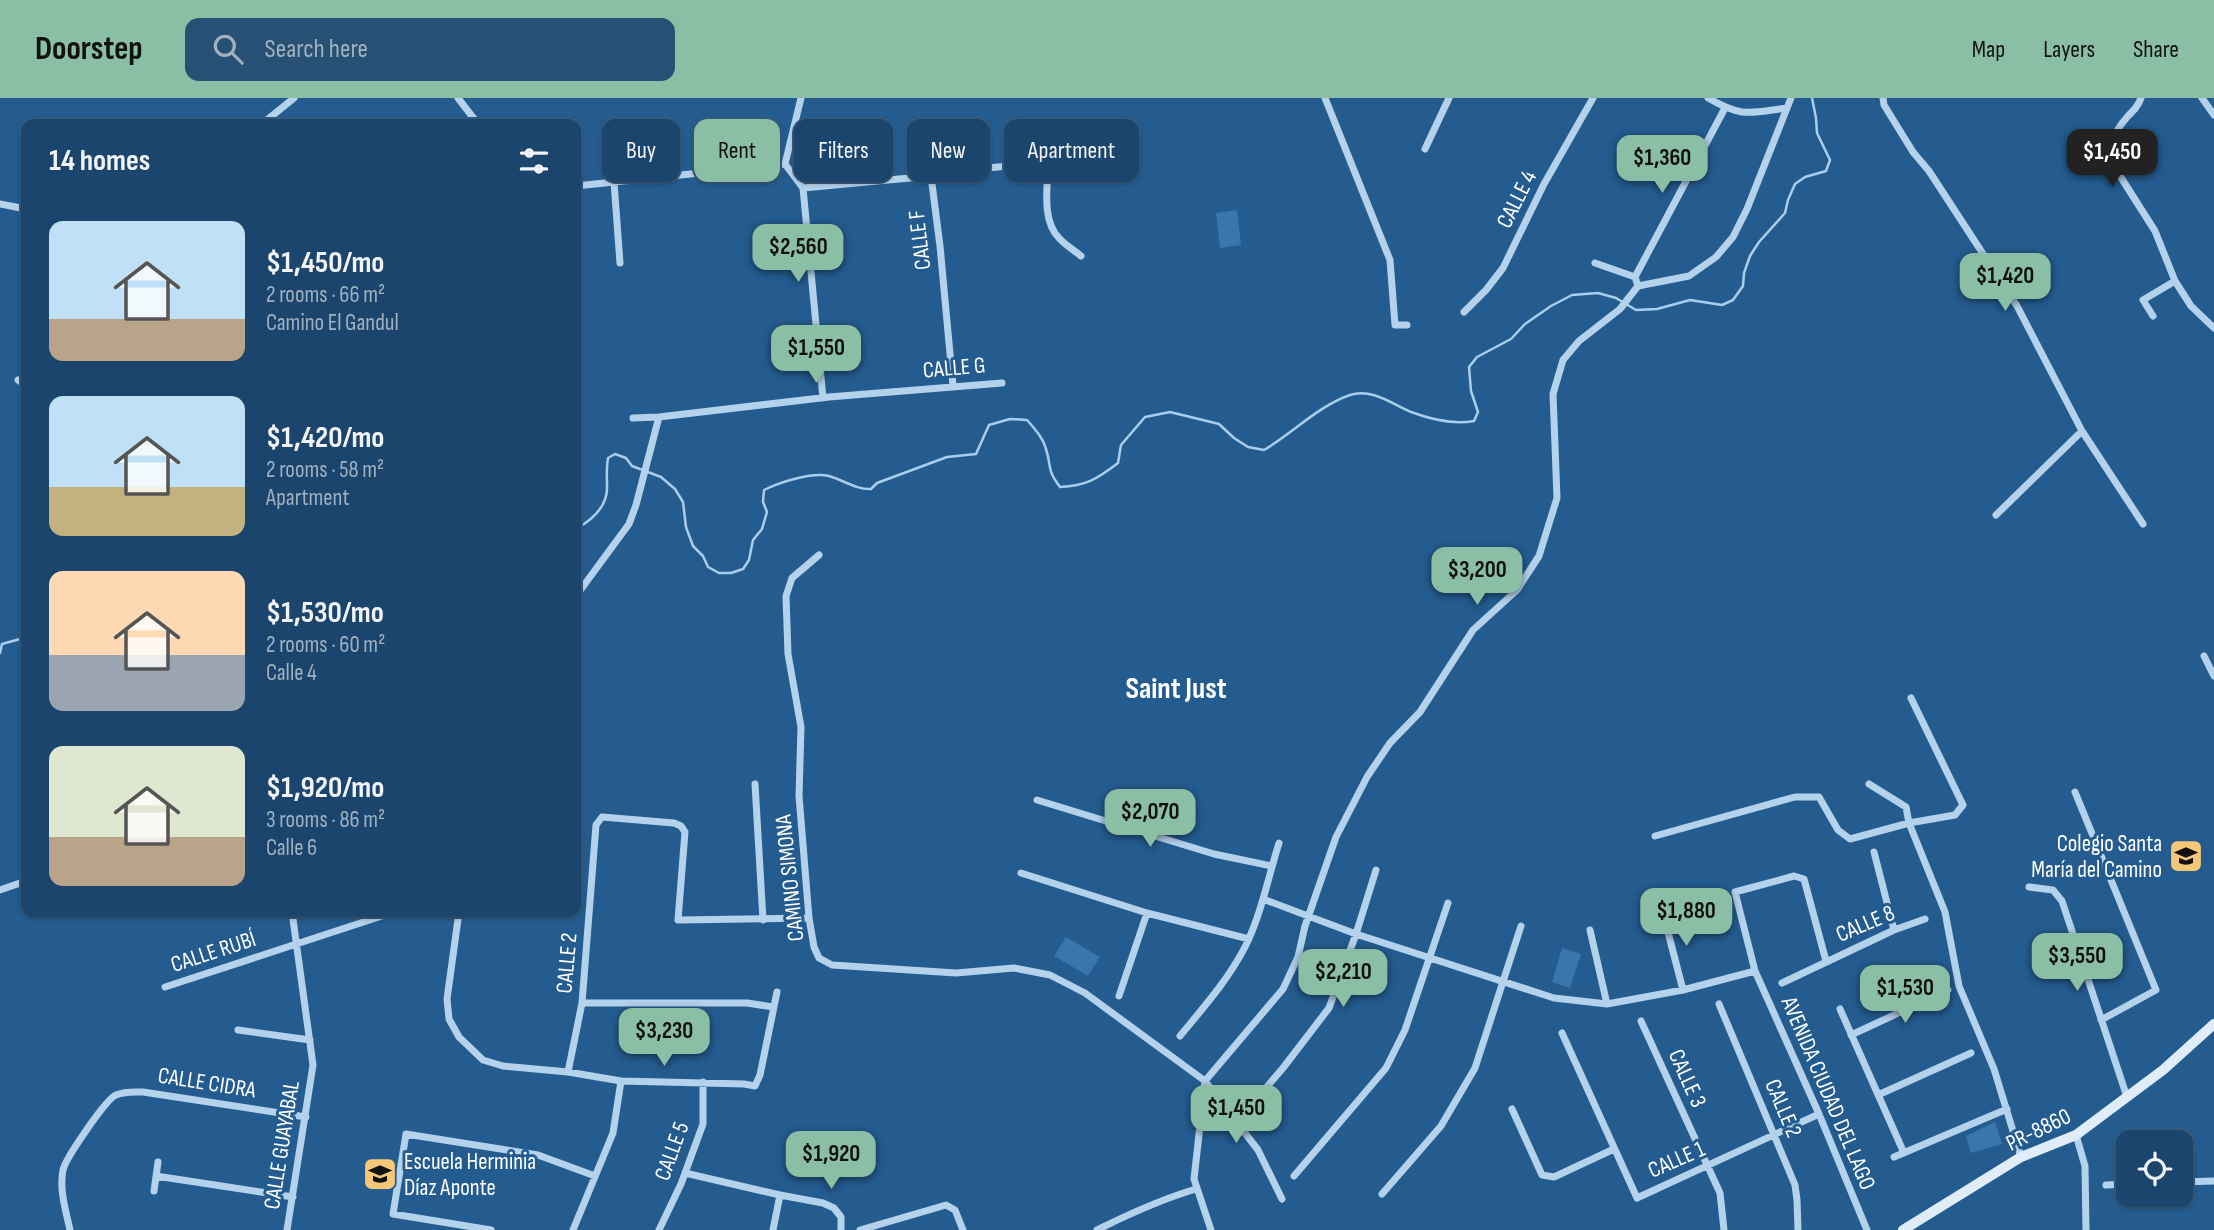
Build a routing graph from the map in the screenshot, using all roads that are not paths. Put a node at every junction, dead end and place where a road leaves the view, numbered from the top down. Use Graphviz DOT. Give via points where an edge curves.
graph roads {
  1 [pos="294,98"];
  2 [pos="458,98"];
  3 [pos="801,98"];
  4 [pos="1325,98"];
  5 [pos="1449,98"];
  6 [pos="1593,98"];
  7 [pos="1708,98"];
  8 [pos="1791,98"];
  9 [pos="1883,98"];
  10 [pos="2141,98"];
  11 [pos="2202,98"];
  12 [pos="1725,108"];
  13 [pos="1787,108"];
  14 [pos="2214,115"];
  15 [pos="267,119"];
  16 [pos="474,119"];
  17 [pos="1425,149"];
  18 [pos="785,164"];
  19 [pos="990,168"];
  20 [pos="680,175"];
  21 [pos="907,178"];
  22 [pos="614,182"];
  23 [pos="932,182"];
  24 [pos="581,185"];
  25 [pos="803,188"];
  26 [pos="0,204"];
  27 [pos="21,208"];
  28 [pos="1081,256"];
  29 [pos="1595,262"];
  30 [pos="620,263"];
  31 [pos="1635,276"];
  32 [pos="2175,281"];
  33 [pos="1638,286"];
  34 [pos="1464,312"];
  35 [pos="2153,316"];
  36 [pos="1407,325"];
  37 [pos="2214,328"];
  38 [pos="18,380"];
  39 [pos="21,382"];
  40 [pos="1002,383"];
  41 [pos="953,386"];
  42 [pos="823,398"];
  43 [pos="659,417"];
  44 [pos="633,418"];
  45 [pos="2082,431"];
  46 [pos="1996,515"];
  47 [pos="2143,524"];
  48 [pos="819,555"];
  49 [pos="581,589"];
  50 [pos="2204,656"];
  51 [pos="2213,673"];
  52 [pos="1911,698"];
  53 [pos="755,784"];
  54 [pos="1869,784"];
  55 [pos="2075,792"];
  56 [pos="1037,800"];
  57 [pos="1909,823"];
  58 [pos="1655,836"];
  59 [pos="1279,843"];
  60 [pos="1874,852"];
  61 [pos="1272,866"];
  62 [pos="1376,870"];
  63 [pos="1021,873"];
  64 [pos="21,883"];
  65 [pos="2029,887"];
  66 [pos="0,890"];
  67 [pos="1263,899"];
  68 [pos="1448,903"];
  69 [pos="1147,913"];
  70 [pos="1663,913"];
  71 [pos="1308,916"];
  72 [pos="293,917"];
  73 [pos="371,917"];
  74 [pos="458,917"];
  75 [pos="809,918"];
  76 [pos="1925,919"];
  77 [pos="763,920"];
  78 [pos="1521,926"];
  79 [pos="1590,930"];
  80 [pos="1894,930"];
  81 [pos="1356,934"];
  82 [pos="1249,939"];
  83 [pos="297,944"];
  84 [pos="1429,958"];
  85 [pos="1826,961"];
  86 [pos="1755,971"];
  87 [pos="1503,982"];
  88 [pos="1782,983"];
  89 [pos="165,987"];
  90 [pos="1683,990"];
  91 [pos="1948,990"];
  92 [pos="777,992"];
  93 [pos="1119,996"];
  94 [pos="582,1003"];
  95 [pos="1607,1004"];
  96 [pos="1718,1004"];
  97 [pos="773,1007"];
  98 [pos="1840,1009"];
  99 [pos="2101,1020"];
  100 [pos="1641,1021"];
  101 [pos="2214,1024"];
  102 [pos="237,1030"];
  103 [pos="1562,1033"];
  104 [pos="1850,1035"];
  105 [pos="1180,1036"];
  106 [pos="310,1040"];
  107 [pos="1971,1053"];
  108 [pos="568,1072"];
  109 [pos="621,1081"];
  110 [pos="1205,1081"];
  111 [pos="703,1082"];
  112 [pos="1878,1095"];
  113 [pos="2127,1097"];
  114 [pos="1512,1109"];
  115 [pos="2007,1109"];
  116 [pos="1245,1111"];
  117 [pos="1819,1114"];
  118 [pos="306,1117"];
  119 [pos="1775,1135"];
  120 [pos="2076,1135"];
  121 [pos="1614,1149"];
  122 [pos="1904,1153"];
  123 [pos="1894,1157"];
  124 [pos="2021,1157"];
  125 [pos="158,1162"];
  126 [pos="1707,1167"];
  127 [pos="685,1172"];
  128 [pos="156,1176"];
  129 [pos="595,1176"];
  130 [pos="1294,1176"];
  131 [pos="2214,1181"];
  132 [pos="2193,1182"];
  133 [pos="2106,1185"];
  134 [pos="2116,1185"];
  135 [pos="1196,1189"];
  136 [pos="154,1191"];
  137 [pos="1382,1194"];
  138 [pos="780,1195"];
  139 [pos="293,1197"];
  140 [pos="1282,1199"];
  141 [pos="70,1230"];
  142 [pos="287,1230"];
  143 [pos="491,1230"];
  144 [pos="573,1230"];
  145 [pos="659,1230"];
  146 [pos="773,1230"];
  147 [pos="841,1230"];
  148 [pos="860,1230"];
  149 [pos="963,1230"];
  150 [pos="1097,1230"];
  151 [pos="1211,1230"];
  152 [pos="1724,1230"];
  153 [pos="1798,1230"];
  154 [pos="1867,1230"];
  155 [pos="1903,1230"];
  156 [pos="2086,1230"];
  1 -- 15 [label="street"];
  2 -- 16 [label="street"];
  3 -- 18 [label="street"];
  4 -- 36 [label="street" via="1390,260 1395,325"];
  5 -- 17 [label="street"];
  6 -- 34 [label="street, CALLE 4" via="1503,268"];
  7 -- 12 [label="street"];
  8 -- 13 [label="street"];
  9 -- 45 [label="street" via="1913,152 2017,306"];
  10 -- 32 [label="street" via="2112,139 2112,157 2155,231"];
  11 -- 14 [label="street"];
  12 -- 13 [label="street" via="1742,114"];
  12 -- 31 [label="street"];
  13 -- 33 [label="street" via="1733,237 1716,257 1689,276"];
  18 -- 20 [label="street"];
  18 -- 25 [label="street"];
  19 -- 28 [label="street" via="1048,162 1047,206 1053,230"];
  21 -- 25 [label="street, CALLE F"];
  22 -- 24 [label="street"];
  22 -- 30 [label="street"];
  23 -- 41 [label="street, CALLE F"];
  25 -- 42 [label="street"];
  26 -- 27 [label="street"];
  29 -- 31 [label="street"];
  31 -- 33 [label="street"];
  32 -- 35 [label="street" via="2143,300"];
  32 -- 37 [label="street" via="2191,306"];
  33 -- 71 [label="street" via="1621,308 1563,360 1553,394 1557,498 1539,556 1517,590 1473,629 1420,712 1367,776 1336,837"];
  38 -- 39 [label="street"];
  40 -- 41 [label="street, CALLE G"];
  41 -- 42 [label="street, CALLE G"];
  42 -- 43 [label="street, CALLE G"];
  43 -- 44 [label="street, CALLE G"];
  43 -- 49 [label="street" via="629,524"];
  45 -- 46 [label="street"];
  45 -- 47 [label="street"];
  48 -- 75 [label="street, CAMINO SIMONA" via="792,578 786,596 788,654 801,727 799,796"];
  50 -- 51 [label="street"];
  52 -- 57 [label="street" via="1963,806 1955,814"];
  53 -- 77 [label="street"];
  54 -- 57 [label="street" via="1906,807"];
  55 -- 99 [label="street" via="2156,990"];
  56 -- 61 [label="street"];
  57 -- 58 [label="street" via="1850,839 1838,830 1819,797 1795,797"];
  57 -- 115 [label="street" via="1945,912 1959,986"];
  59 -- 61 [label="street"];
  60 -- 80 [label="street"];
  61 -- 67 [label="street"];
  62 -- 81 [label="street"];
  63 -- 69 [label="street"];
  64 -- 66 [label="street"];
  65 -- 99 [label="street" via="2053,890 2062,901"];
  67 -- 71 [label="street"];
  67 -- 82 [label="street"];
  68 -- 84 [label="street"];
  69 -- 82 [label="street"];
  69 -- 93 [label="street"];
  70 -- 90 [label="street"];
  71 -- 81 [label="street"];
  71 -- 110 [label="street" via="1298,957 1283,989"];
  72 -- 83 [label="street, CALLE GUAYABAL"];
  73 -- 83 [label="street, CALLE RUBÍ"];
  74 -- 108 [label="street" via="447,999 449,1019 459,1037 482,1060"];
  75 -- 77 [label="street"];
  75 -- 110 [label="street, CAMINO SIMONA" via="819,958 832,965 956,973 1014,968 1050,975 1085,993"];
  76 -- 80 [label="street, CALLE 8"];
  77 -- 94 [label="street, CALLE 2" via="678,920 685,832 674,823 603,817 596,825"];
  78 -- 87 [label="street"];
  79 -- 95 [label="street"];
  80 -- 85 [label="street, CALLE 8"];
  81 -- 84 [label="street"];
  81 -- 116 [label="street" via="1329,1008"];
  82 -- 105 [label="street" via="1227,978"];
  83 -- 89 [label="street, CALLE RUBÍ"];
  83 -- 106 [label="street, CALLE GUAYABAL"];
  84 -- 87 [label="street"];
  84 -- 130 [label="street" via="1405,1030 1386,1068"];
  85 -- 86 [label="street, AVENIDA CIUDAD DEL LAGO" via="1807,885 1794,876 1735,892"];
  85 -- 88 [label="street, CALLE 8"];
  86 -- 90 [label="street"];
  86 -- 117 [label="street, AVENIDA CIUDAD DEL LAGO"];
  87 -- 95 [label="street" via="1554,998"];
  87 -- 137 [label="street" via="1475,1068 1441,1126"];
  90 -- 95 [label="street"];
  91 -- 104 [label="street"];
  92 -- 97 [label="street"];
  94 -- 97 [label="street"];
  94 -- 108 [label="street, CALLE 2"];
  96 -- 119 [label="street, CALLE 2"];
  97 -- 111 [label="street" via="755,1086"];
  98 -- 104 [label="street"];
  99 -- 113 [label="street"];
  100 -- 126 [label="street, CALLE 3"];
  101 -- 113 [label="street, PR-8860 / PR-8860"];
  102 -- 106 [label="street"];
  103 -- 121 [label="street, CALLE 1"];
  104 -- 112 [label="street"];
  106 -- 118 [label="street, CALLE GUAYABAL" via="313,1065"];
  107 -- 112 [label="street"];
  108 -- 109 [label="street"];
  109 -- 111 [label="street"];
  109 -- 129 [label="street" via="613,1133"];
  110 -- 135 [label="street" via="1194,1169"];
  110 -- 140 [label="street, CAMINO SIMONA" via="1258,1150"];
  111 -- 127 [label="street, CALLE 5" via="703,1124"];
  112 -- 122 [label="street"];
  113 -- 120 [label="street, PR-8860 / PR-8860"];
  114 -- 121 [label="street" via="1546,1177"];
  115 -- 122 [label="street"];
  115 -- 124 [label="street"];
  117 -- 119 [label="street, CALLE 1"];
  117 -- 154 [label="street, AVENIDA CIUDAD DEL LAGO"];
  118 -- 139 [label="street, CALLE GUAYABAL"];
  118 -- 141 [label="street, CALLE CIDRA" via="144,1092 115,1095 103,1105 63,1167"];
  119 -- 126 [label="street, CALLE 1"];
  119 -- 153 [label="street, CALLE 2" via="1795,1185"];
  120 -- 124 [label="street, PR-8860 / PR-8860"];
  120 -- 156 [label="street" via="2085,1166"];
  121 -- 126 [label="street, CALLE 1" via="1636,1198"];
  122 -- 123 [label="street"];
  124 -- 155 [label="street, PR-8860 / PR-8860"];
  125 -- 128 [label="street"];
  126 -- 152 [label="street, CALLE 3" via="1720,1193"];
  127 -- 138 [label="street"];
  127 -- 145 [label="street, CALLE 5"];
  128 -- 136 [label="street"];
  128 -- 139 [label="street"];
  129 -- 143 [label="street" via="538,1155 406,1134 393,1214"];
  129 -- 144 [label="street"];
  131 -- 132 [label="street"];
  133 -- 134 [label="street"];
  135 -- 150 [label="street"];
  135 -- 151 [label="street"];
  138 -- 146 [label="street"];
  138 -- 147 [label="street" via="834,1208 841,1217"];
  139 -- 142 [label="street, CALLE GUAYABAL"];
  148 -- 149 [label="street" via="946,1205 955,1210"];
}
